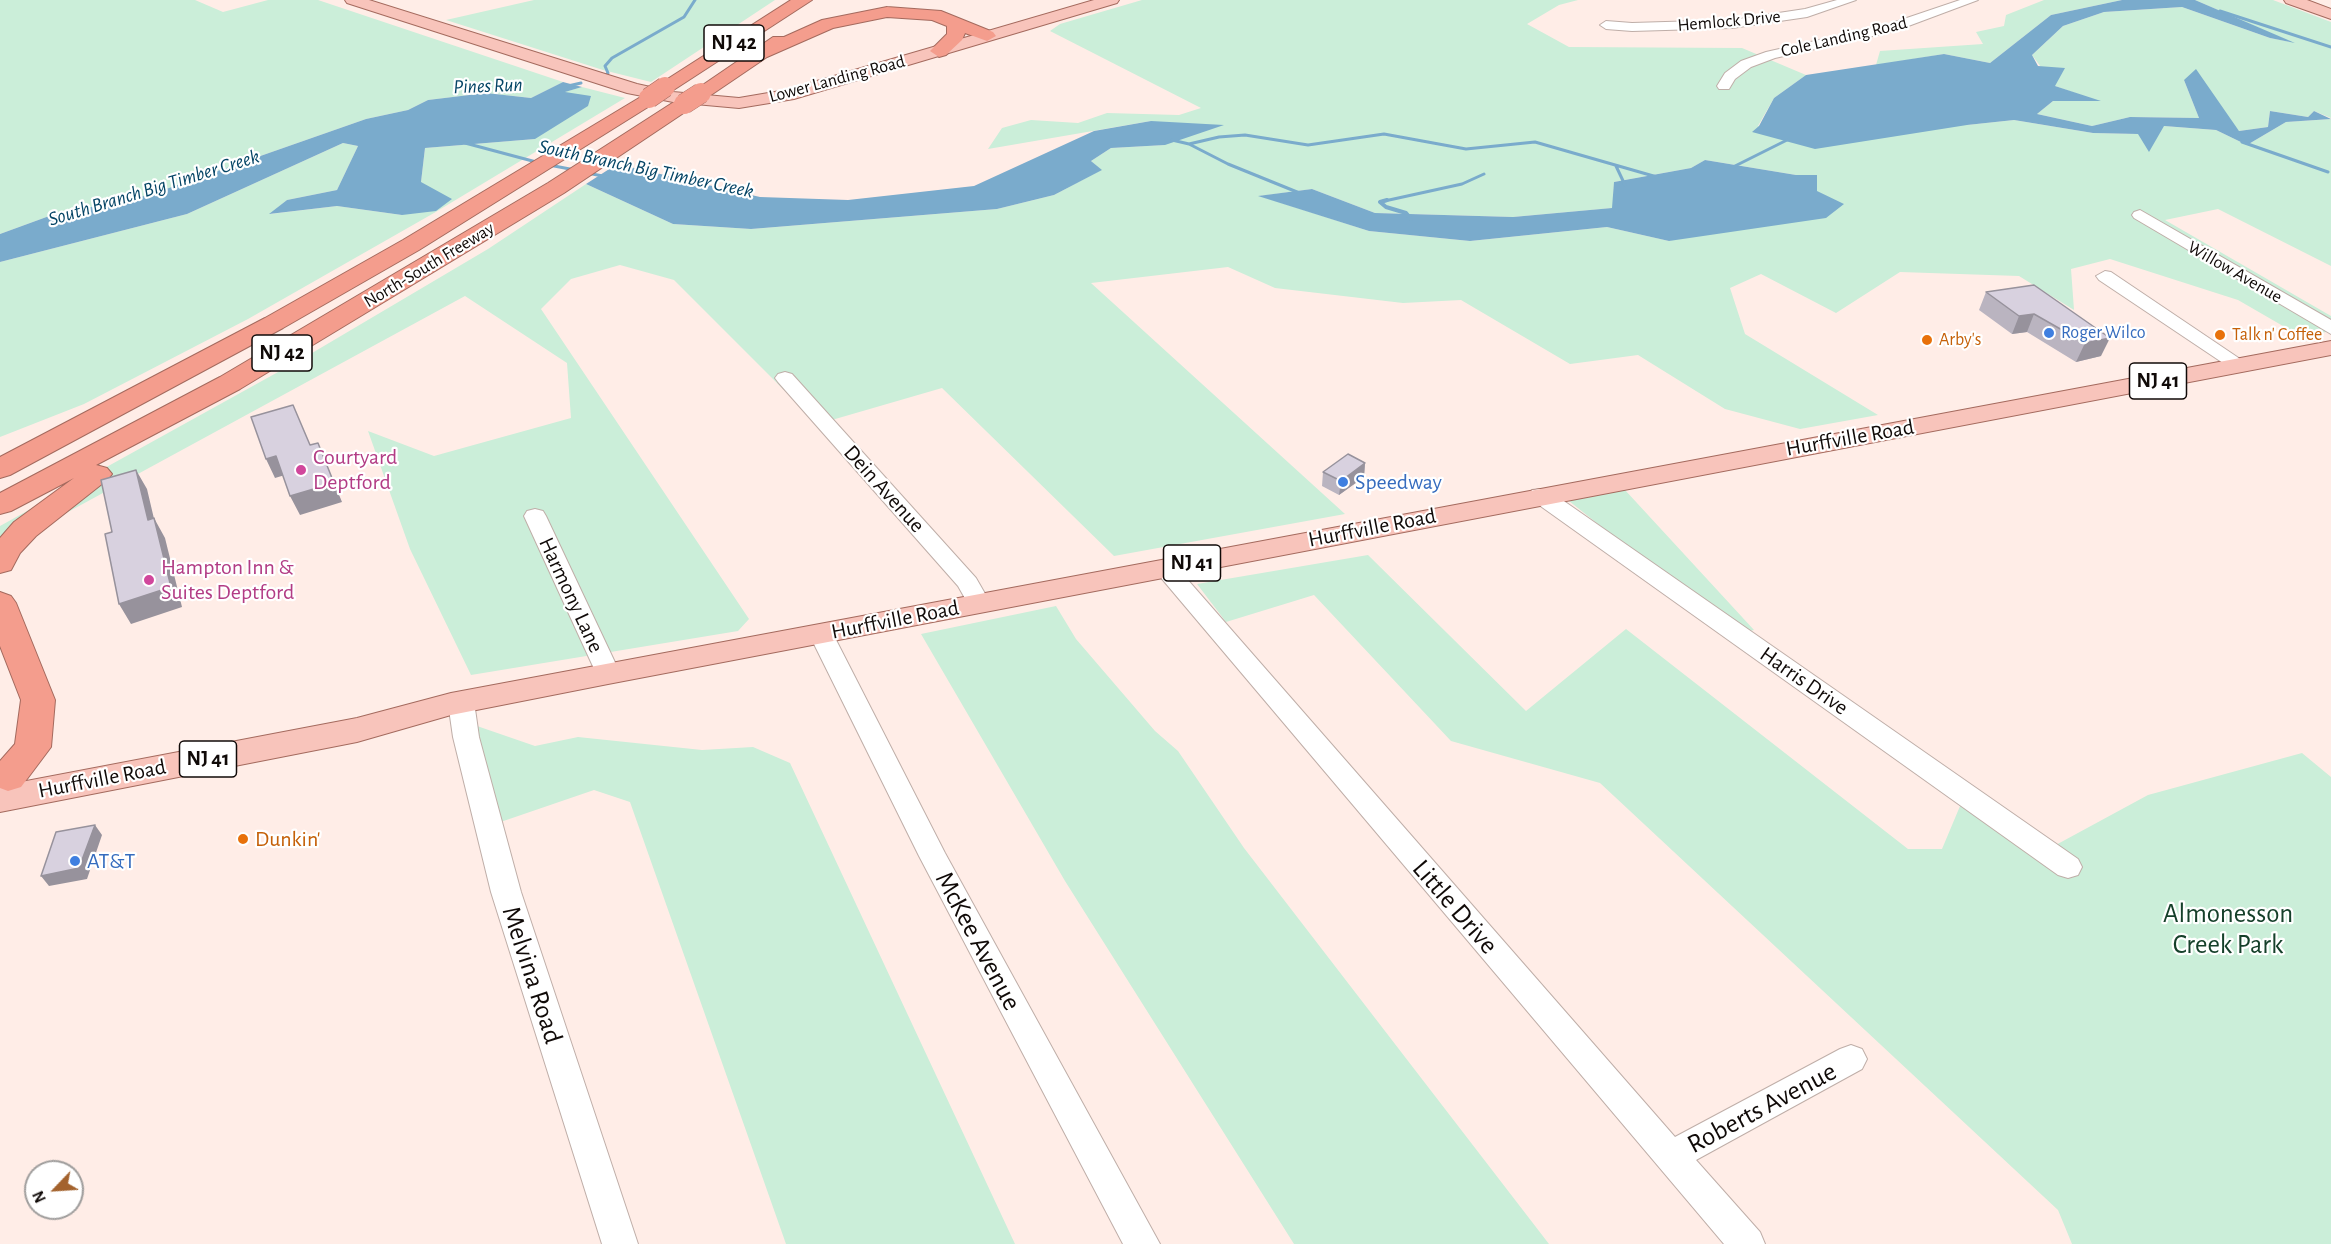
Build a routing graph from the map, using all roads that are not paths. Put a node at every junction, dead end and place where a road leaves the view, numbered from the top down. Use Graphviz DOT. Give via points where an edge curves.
graph roads {
  1 [pos="353,0"];
  2 [pos="789,0"];
  3 [pos="803,0"];
  4 [pos="1112,0"];
  5 [pos="1851,0"];
  6 [pos="1972,0"];
  7 [pos="2292,0"];
  8 [pos="1793,1"];
  9 [pos="832,7"];
  10 [pos="1816,10"];
  11 [pos="2331,14"];
  12 [pos="956,23"];
  13 [pos="1606,25"];
  14 [pos="987,36"];
  15 [pos="939,51"];
  16 [pos="762,53"];
  17 [pos="718,54"];
  18 [pos="1724,86"];
  19 [pos="2140,216"];
  20 [pos="2105,276"];
  21 [pos="2331,327"];
  22 [pos="2331,348"];
  23 [pos="2239,365"];
  24 [pos="785,378"];
  25 [pos="230,383"];
  26 [pos="0,469"];
  27 [pos="1540,495"];
  28 [pos="0,506"];
  29 [pos="535,516"];
  30 [pos="0,563"];
  31 [pos="1165,568"];
  32 [pos="0,603"];
  33 [pos="979,604"];
  34 [pos="821,634"];
  35 [pos="608,673"];
  36 [pos="461,702"];
  37 [pos="2,786"];
  38 [pos="2068,867"];
  39 [pos="1851,1059"];
  40 [pos="1672,1156"];
  41 [pos="620,1244"];
  42 [pos="1142,1244"];
  43 [pos="1747,1244"];
  1 -- 15 [label="main road, Lower Landing Road" via="606,82 714,102 780,97"];
  2 -- 17 [label="highway"];
  3 -- 17 [label="highway, North-South Freeway / NJ 42"];
  4 -- 14 [label="main road, Lower Landing Road"];
  5 -- 10 [label="street, Hemlock Drive"];
  6 -- 18 [label="street, Cole Landing Road" via="1890,28 1762,58 1746,64"];
  7 -- 11 [label="main road"];
  8 -- 10 [label="street"];
  9 -- 16 [label="highway, North-South Freeway / NJ 42"];
  10 -- 13 [label="street, Hemlock Drive" via="1732,24"];
  12 -- 14 [label="highway"];
  12 -- 15 [label="highway" via="956,36"];
  12 -- 16 [label="highway" via="922,12 867,14 822,26"];
  14 -- 15 [label="main road, Lower Landing Road"];
  16 -- 25 [label="highway, North-South Freeway / NJ 42" via="556,188"];
  17 -- 26 [label="highway, North-South Freeway / NJ 42" via="518,180 274,323"];
  19 -- 21 [label="street, Willow Avenue"];
  20 -- 23 [label="street"];
  22 -- 23 [label="main road, Hurffville Road / NJ 41"];
  23 -- 27 [label="main road, Hurffville Road / NJ 41"];
  24 -- 33 [label="street, Dein Avenue" via="968,583"];
  25 -- 28 [label="highway, North-South Freeway / NJ 42"];
  25 -- 30 [label="highway" via="64,497 25,529"];
  27 -- 31 [label="main road, Hurffville Road / NJ 41"];
  27 -- 38 [label="street, Harris Drive"];
  29 -- 35 [label="street, Harmony Lane"];
  31 -- 33 [label="main road, Hurffville Road / NJ 41"];
  31 -- 40 [label="street, Little Drive"];
  32 -- 37 [label="highway" via="38,700 33,747"];
  33 -- 34 [label="main road, Hurffville Road / NJ 41"];
  34 -- 35 [label="main road, Hurffville Road / NJ 41"];
  34 -- 42 [label="street, McKee Avenue" via="933,856"];
  35 -- 36 [label="main road, Hurffville Road / NJ 41"];
  36 -- 37 [label="main road, Hurffville Road / NJ 41" via="414,712 360,713 297,722"];
  36 -- 41 [label="street, Melvina Road" via="466,737 506,891"];
  39 -- 40 [label="street, Roberts Avenue"];
  40 -- 43 [label="street, Little Drive"];
}
